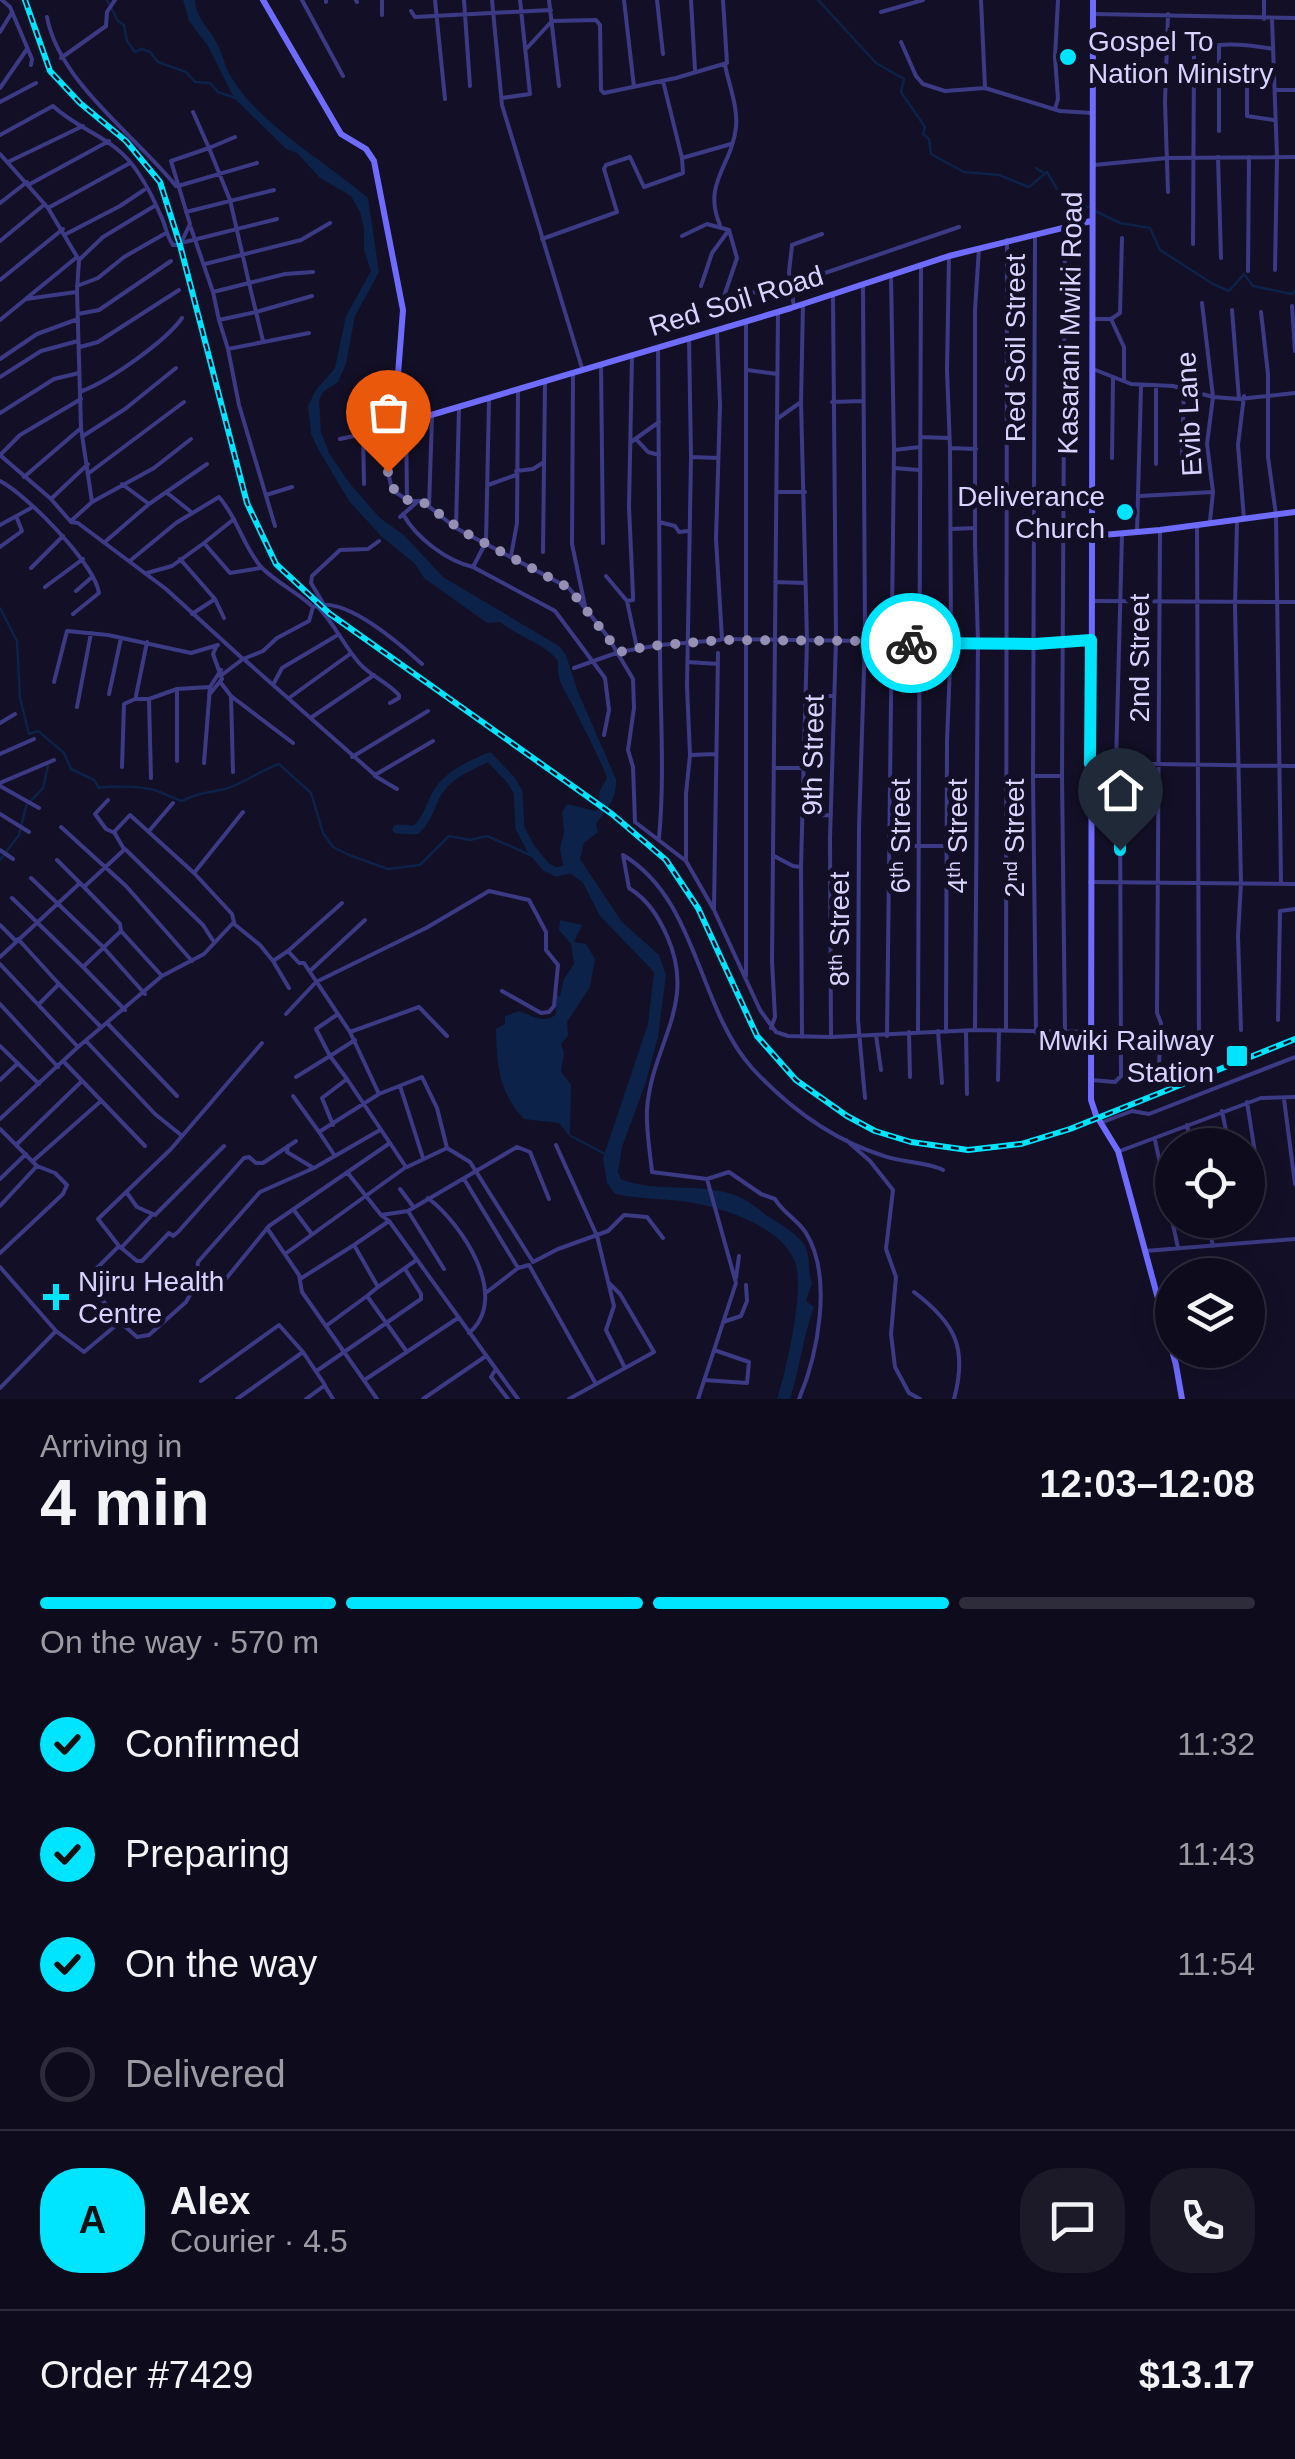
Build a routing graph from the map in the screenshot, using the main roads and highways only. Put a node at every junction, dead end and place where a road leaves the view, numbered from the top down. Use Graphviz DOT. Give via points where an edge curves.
graph roads {
  1 [pos="263,0"];
  2 [pos="1094,0"];
  3 [pos="1091,221"];
  4 [pos="1295,512"];
  5 [pos="1091,536"];
  6 [pos="1182,1399"];
  1 -- 3 [label="main road, Red Soil Road" via="341,134 374,161 402,310 391,428 949,256"];
  2 -- 3 [label="main road, Kasarani Mwiki Road"];
  3 -- 5 [label="main road, Kasarani Mwiki Road"];
  4 -- 5 [label="main road"];
  5 -- 6 [label="main road, Kasarani Mwiki Road" via="1092,1105 1118,1151"];
}
